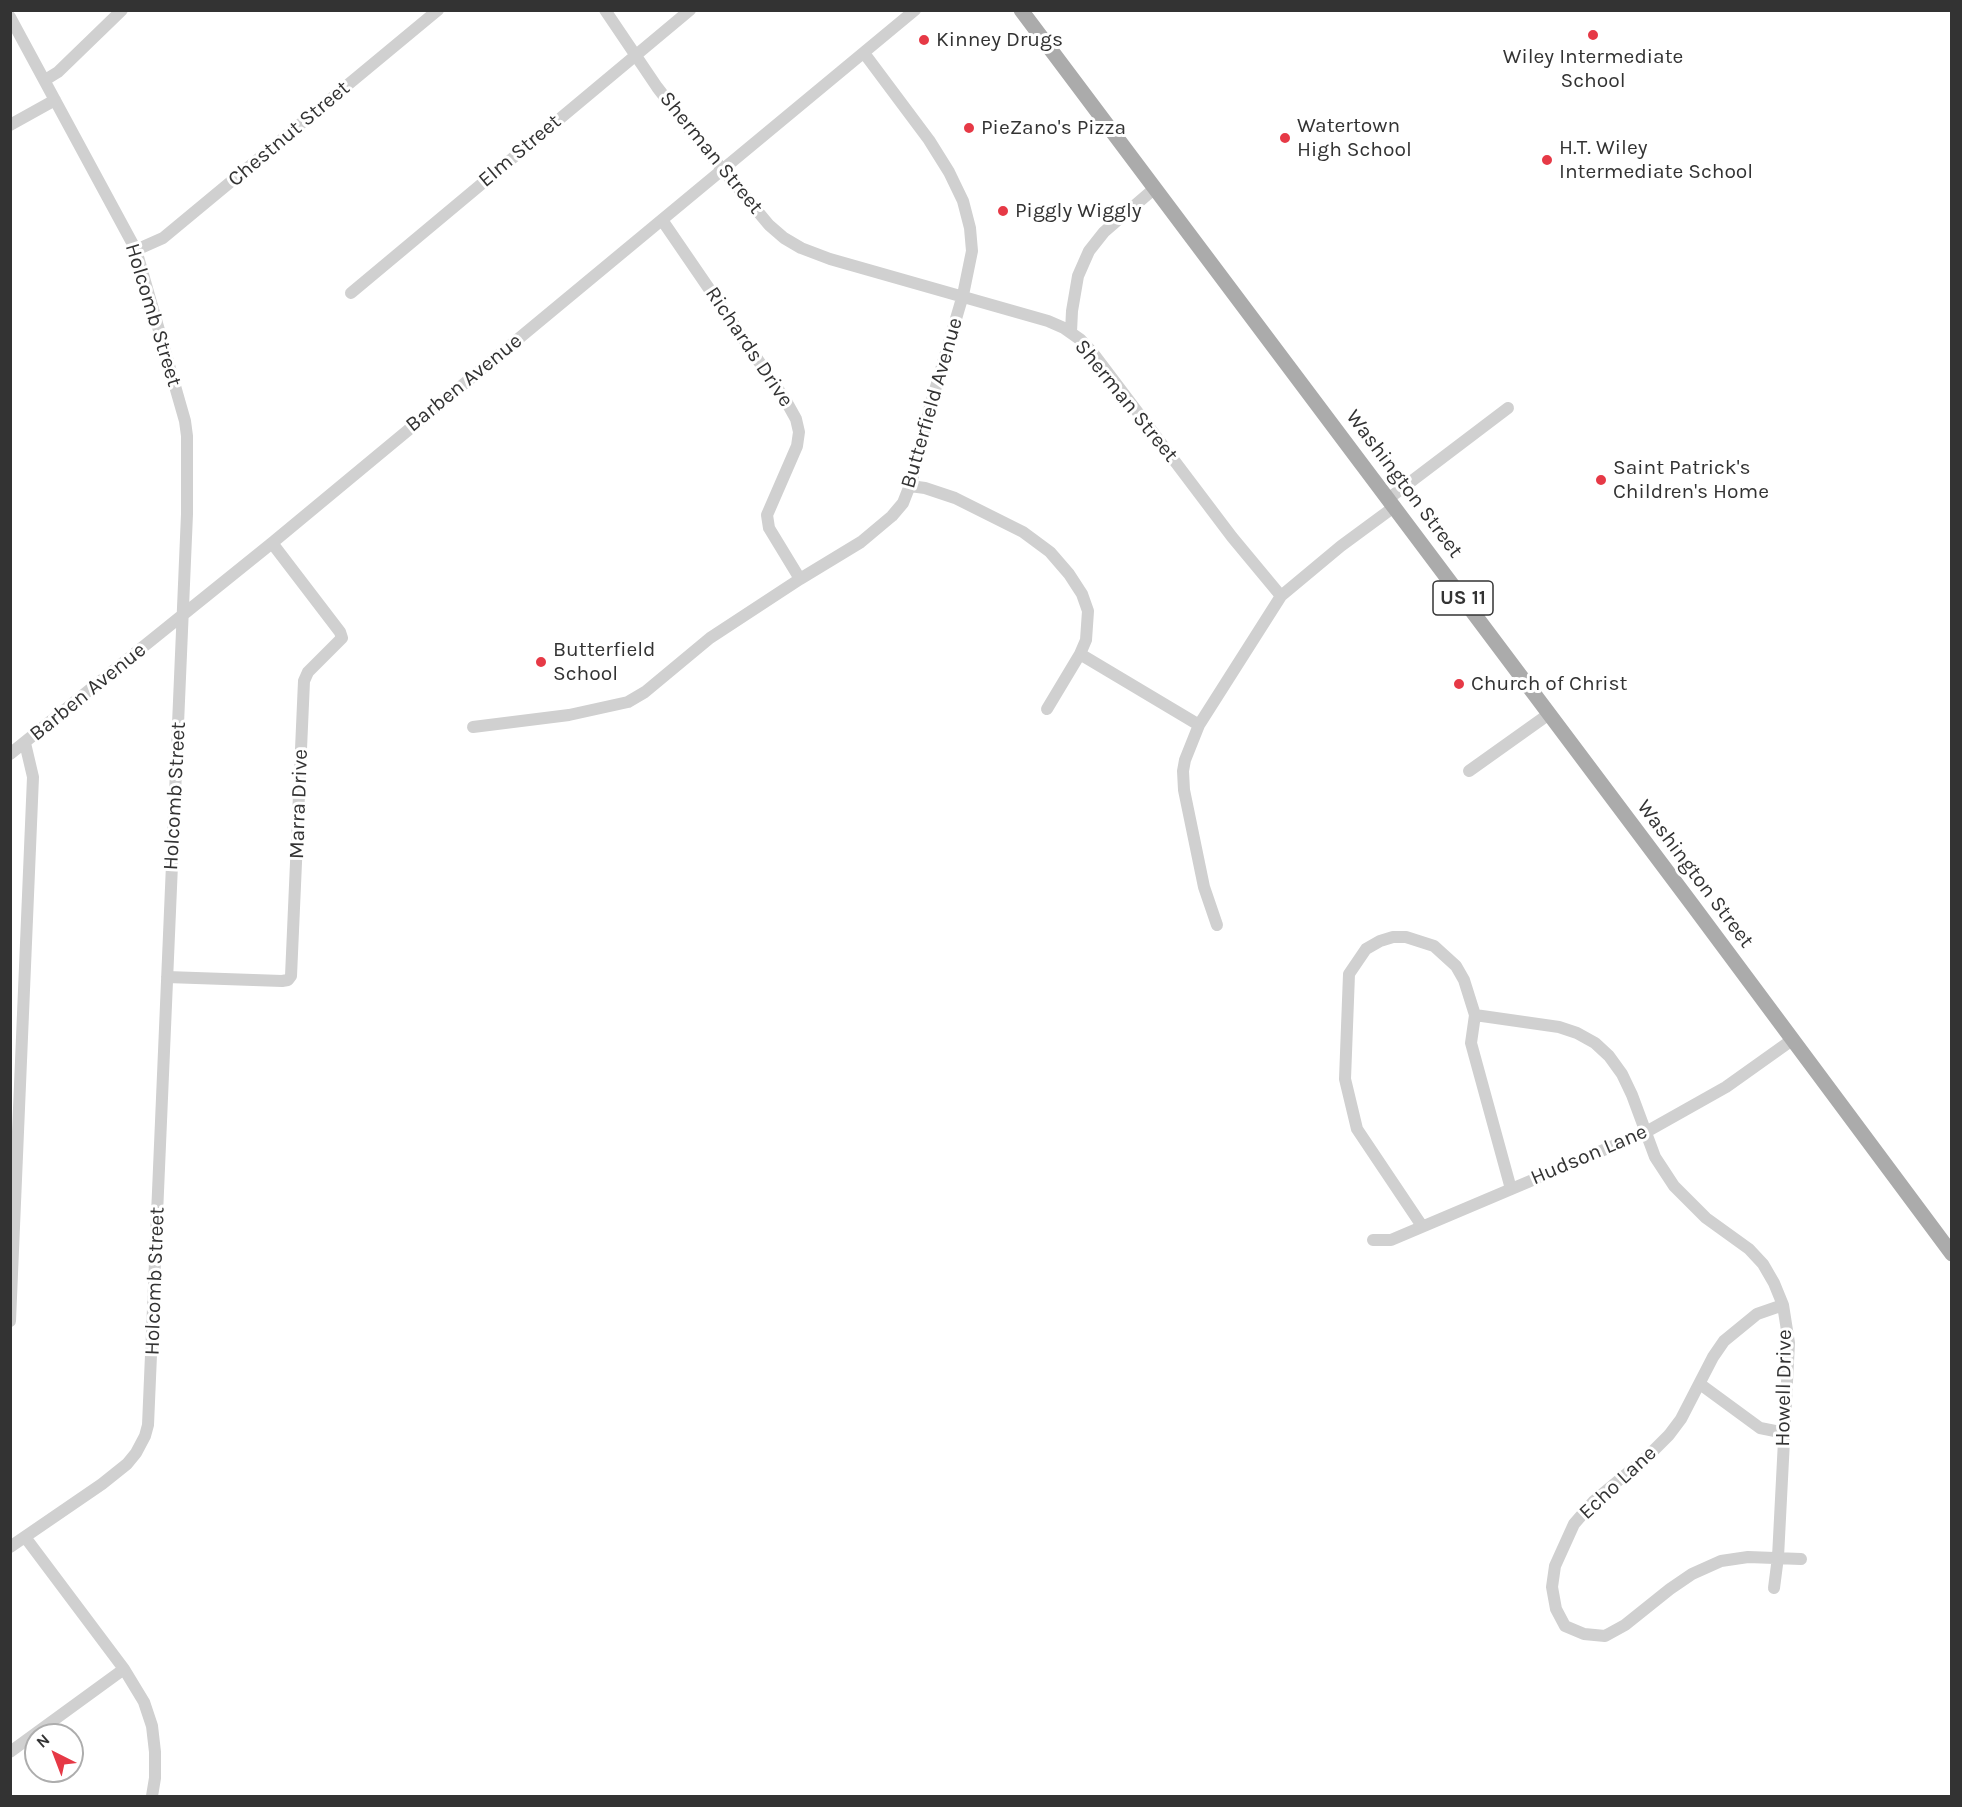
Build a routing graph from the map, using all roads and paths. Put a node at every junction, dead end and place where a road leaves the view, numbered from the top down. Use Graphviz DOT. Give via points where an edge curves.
graph roads {
  1 [pos="122,10"];
  2 [pos="438,10"];
  3 [pos="605,10"];
  4 [pos="690,10"];
  5 [pos="915,10"];
  6 [pos="1021,10"];
  7 [pos="10,17"];
  8 [pos="864,53"];
  9 [pos="636,56"];
  10 [pos="45,80"];
  11 [pos="55,100"];
  12 [pos="10,124"];
  13 [pos="724,171"];
  14 [pos="1155,188"];
  15 [pos="662,220"];
  16 [pos="136,250"];
  17 [pos="351,293"];
  18 [pos="963,295"];
  19 [pos="1071,332"];
  20 [pos="1508,408"];
  21 [pos="910,486"];
  22 [pos="1391,503"];
  23 [pos="272,543"];
  24 [pos="800,579"];
  25 [pos="1281,596"];
  26 [pos="183,616"];
  27 [pos="1080,654"];
  28 [pos="1047,709"];
  29 [pos="1549,714"];
  30 [pos="1199,725"];
  31 [pos="473,727"];
  32 [pos="25,743"];
  33 [pos="10,754"];
  34 [pos="1469,771"];
  35 [pos="1217,925"];
  36 [pos="167,976"];
  37 [pos="1475,1015"];
  38 [pos="1792,1040"];
  39 [pos="1646,1132"];
  40 [pos="1511,1189"];
  41 [pos="1422,1226"];
  42 [pos="1373,1240"];
  43 [pos="1952,1254"];
  44 [pos="1783,1305"];
  45 [pos="10,1321"];
  46 [pos="1700,1384"];
  47 [pos="1785,1433"];
  48 [pos="25,1537"];
  49 [pos="10,1547"];
  50 [pos="1778,1557"];
  51 [pos="1801,1559"];
  52 [pos="1774,1588"];
  53 [pos="124,1669"];
  54 [pos="10,1752"];
  55 [pos="152,1797"];
  1 -- 10 [label="street"];
  2 -- 16 [label="street, Chestnut Street" via="163,238"];
  3 -- 9 [label="street, Sherman Street"];
  4 -- 9 [label="street, Elm Street"];
  5 -- 8 [label="street, Barben Avenue"];
  6 -- 14 [label="main road, Washington Street / US 11"];
  7 -- 10 [label="street, Holcomb Street"];
  8 -- 13 [label="street, Barben Avenue"];
  8 -- 18 [label="street, Butterfield Avenue" via="929,140 963,201 972,251"];
  9 -- 13 [label="street, Sherman Street"];
  9 -- 17 [label="street, Elm Street"];
  10 -- 11 [label="street, Holcomb Street"];
  11 -- 12 [label="street"];
  11 -- 16 [label="street, Holcomb Street"];
  13 -- 15 [label="street, Barben Avenue"];
  13 -- 18 [label="street, Sherman Street" via="769,225 801,248"];
  14 -- 19 [label="street" via="1104,232 1089,251 1078,276"];
  14 -- 22 [label="main road, Washington Street / US 11"];
  15 -- 23 [label="street, Barben Avenue"];
  15 -- 24 [label="street, Richards Drive" via="796,418 797,446 767,515 769,528"];
  16 -- 26 [label="street, Holcomb Street" via="186,429"];
  18 -- 19 [label="street, Sherman Street"];
  18 -- 21 [label="street, Butterfield Avenue"];
  19 -- 25 [label="street, Sherman Street" via="1093,353"];
  20 -- 22 [label="street"];
  21 -- 24 [label="street, Butterfield Avenue" via="903,503 874,533"];
  21 -- 27 [label="street" via="955,498 1007,522 1050,552 1082,594 1088,611 1086,640"];
  22 -- 25 [label="street"];
  22 -- 29 [label="main road, Washington Street / US 11"];
  23 -- 26 [label="street, Barben Avenue"];
  23 -- 36 [label="street, Marra Drive" via="342,638 304,681 291,976 282,981"];
  24 -- 31 [label="street, Butterfield Avenue" via="710,638 628,702 569,715"];
  25 -- 30 [label="street"];
  26 -- 32 [label="street, Barben Avenue"];
  26 -- 36 [label="street, Holcomb Street"];
  27 -- 28 [label="street"];
  27 -- 30 [label="street"];
  29 -- 34 [label="street"];
  29 -- 38 [label="main road, Washington Street / US 11"];
  30 -- 35 [label="street" via="1185,760 1184,790 1204,888"];
  32 -- 33 [label="street, Barben Avenue"];
  32 -- 45 [label="street" via="33,777"];
  36 -- 48 [label="street, Holcomb Street" via="150,1405 145,1436 127,1464"];
  37 -- 39 [label="street, Howell Drive" via="1559,1027 1595,1043 1622,1074"];
  37 -- 40 [label="street" via="1471,1042"];
  37 -- 41 [label="street" via="1456,966 1434,946 1419,940 1380,940 1366,949 1349,974 1345,1078 1357,1129"];
  38 -- 39 [label="street, Hudson Lane" via="1726,1088"];
  38 -- 43 [label="main road, Washington Street / US 11"];
  39 -- 40 [label="street, Hudson Lane"];
  39 -- 44 [label="street, Howell Drive" via="1655,1157 1684,1198 1763,1264"];
  40 -- 41 [label="street, Hudson Lane"];
  41 -- 42 [label="street, Hudson Lane" via="1391,1240"];
  44 -- 46 [label="street, Echo Lane" via="1757,1314 1724,1341"];
  44 -- 47 [label="street, Howell Drive" via="1789,1343"];
  46 -- 47 [label="street" via="1760,1428"];
  46 -- 50 [label="street, Echo Lane" via="1669,1435 1574,1524 1555,1566 1552,1587 1556,1609 1565,1626 1584,1634 1605,1636 1692,1574 1720,1561"];
  47 -- 50 [label="street, Howell Drive"];
  48 -- 49 [label="street, Holcomb Street"];
  48 -- 53 [label="street"];
  50 -- 51 [label="street, Echo Lane"];
  50 -- 52 [label="street, Howell Drive"];
  53 -- 54 [label="street"];
  53 -- 55 [label="street" via="144,1702 152,1726"];
}
